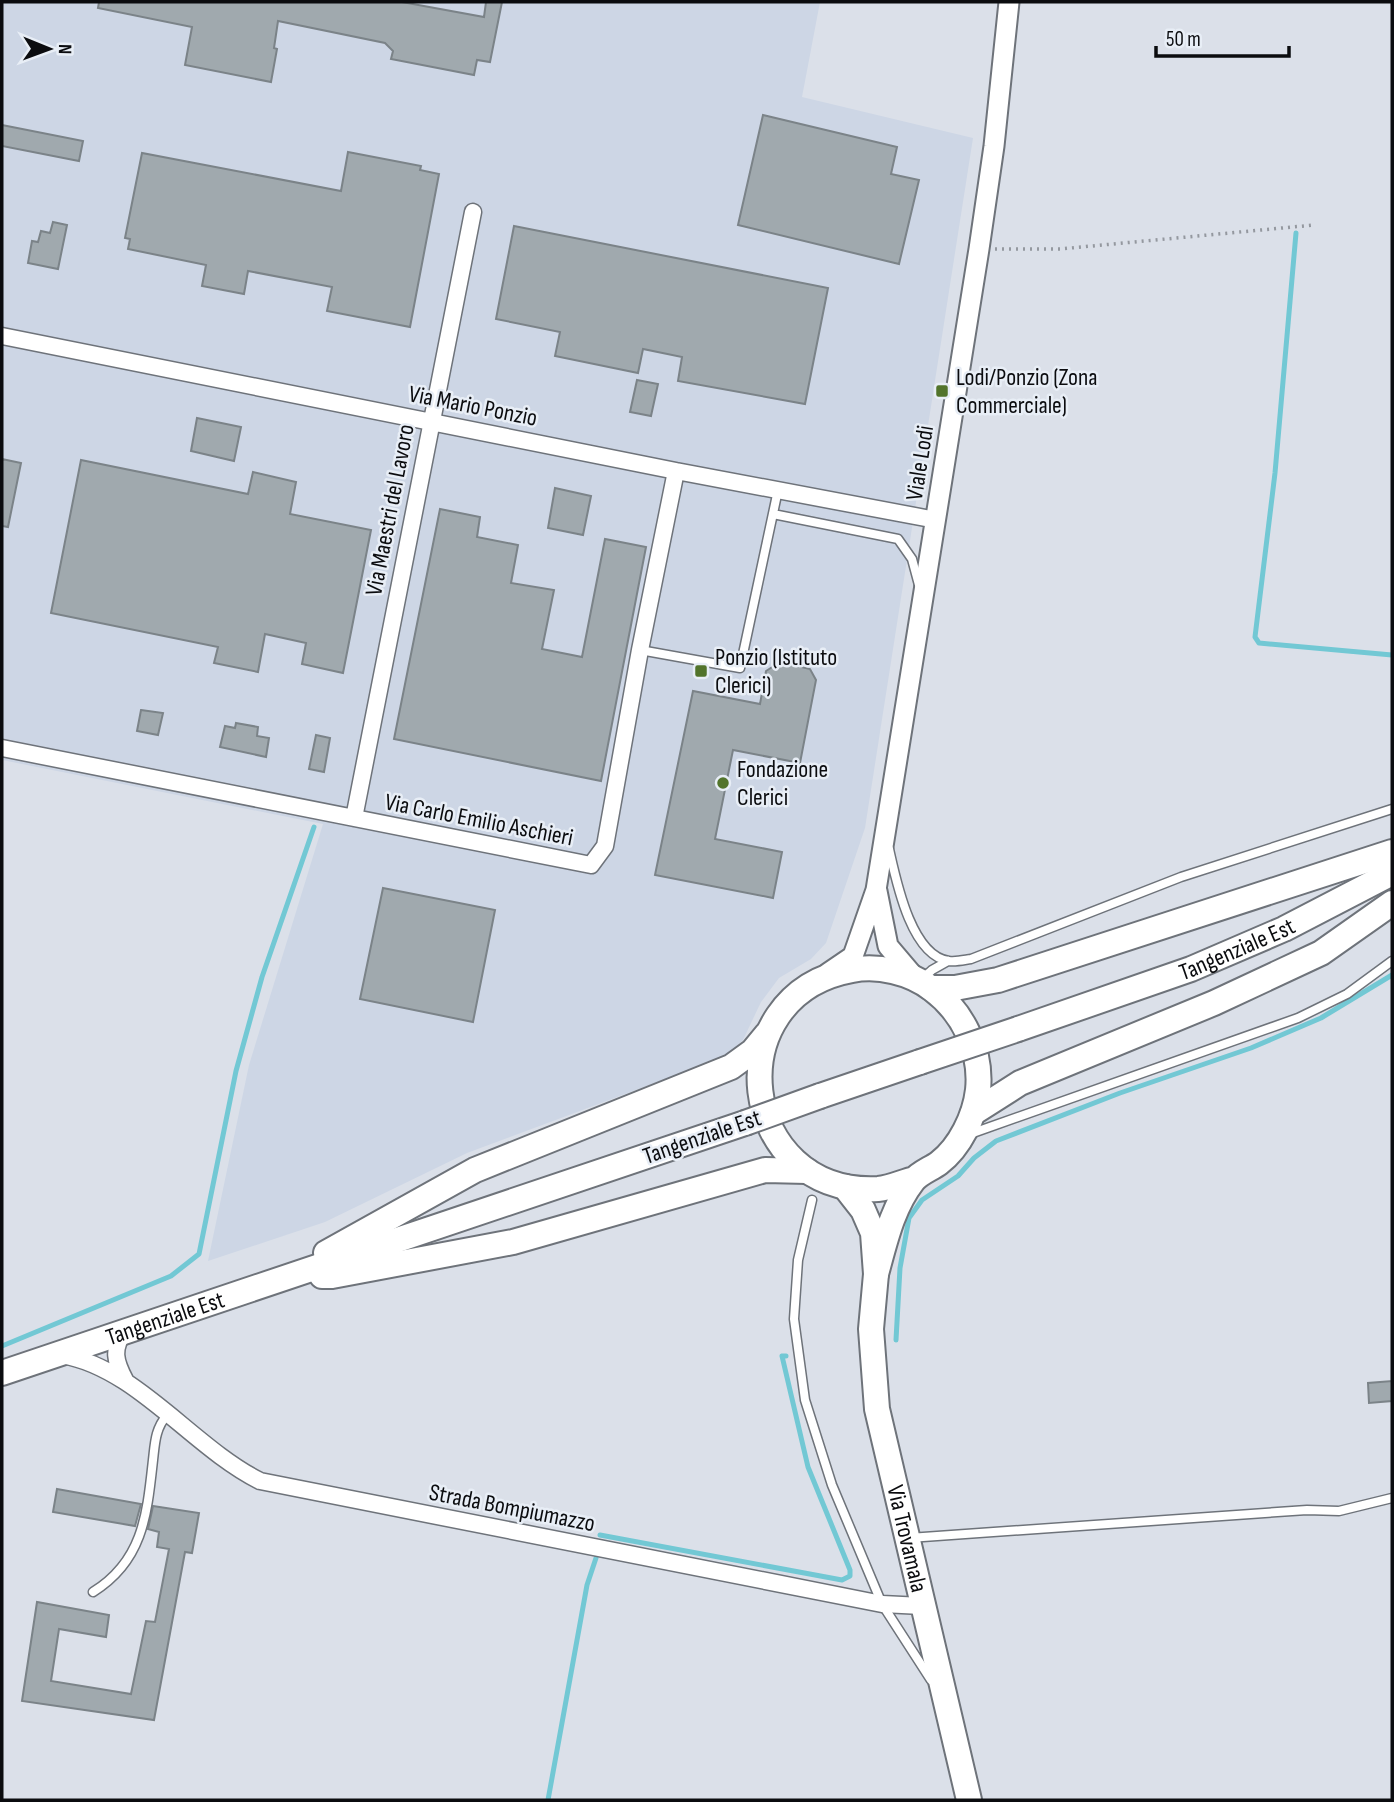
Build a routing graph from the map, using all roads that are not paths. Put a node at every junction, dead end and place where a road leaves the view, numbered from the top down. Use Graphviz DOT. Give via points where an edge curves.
graph roads {
  1 [pos="1009,2"];
  2 [pos="472,212"];
  3 [pos="2,336"];
  4 [pos="430,421"];
  5 [pos="676,471"];
  6 [pos="779,489"];
  7 [pos="773,514"];
  8 [pos="936,520"];
  9 [pos="923,599"];
  10 [pos="640,650"];
  11 [pos="2,748"];
  12 [pos="1392,809"];
  13 [pos="354,818"];
  14 [pos="886,833"];
  15 [pos="1392,852"];
  16 [pos="1392,873"];
  17 [pos="876,890"];
  18 [pos="1392,904"];
  19 [pos="948,961"];
  20 [pos="1392,961"];
  21 [pos="923,983"];
  22 [pos="810,985"];
  23 [pos="769,1031"];
  24 [pos="973,1113"];
  25 [pos="962,1137"];
  26 [pos="807,1171"];
  27 [pos="914,1179"];
  28 [pos="845,1187"];
  29 [pos="812,1200"];
  30 [pos="293,1274"];
  31 [pos="876,1274"];
  32 [pos="124,1331"];
  33 [pos="57,1354"];
  34 [pos="2,1373"];
  35 [pos="125,1380"];
  36 [pos="167,1415"];
  37 [pos="1392,1498"];
  38 [pos="906,1538"];
  39 [pos="93,1592"];
  40 [pos="882,1604"];
  41 [pos="922,1606"];
  42 [pos="950,1710"];
  43 [pos="969,1800"];
  1 -- 8 [label="street, Viale Lodi" via="994,146"];
  2 -- 4 [label="street, Via Maestri del Lavoro"];
  3 -- 4 [label="street, Via Mario Ponzio"];
  4 -- 5 [label="street, Via Mario Ponzio"];
  4 -- 13 [label="street, Via Maestri del Lavoro"];
  5 -- 6 [label="street, Via Mario Ponzio"];
  5 -- 10 [label="street, Via Carlo Emilio Aschieri"];
  6 -- 7 [label="lane"];
  6 -- 8 [label="street, Via Mario Ponzio"];
  7 -- 9 [label="lane" via="898,539 912,559"];
  7 -- 10 [label="lane" via="740,668"];
  8 -- 9 [label="street, Viale Lodi"];
  9 -- 14 [label="street, Viale Lodi"];
  10 -- 13 [label="street, Via Carlo Emilio Aschieri" via="605,846 592,865"];
  11 -- 13 [label="street, Via Carlo Emilio Aschieri"];
  12 -- 19 [label="lane" via="1181,877 971,959"];
  14 -- 17 [label="street, Viale Lodi"];
  14 -- 19 [label="lane" via="915,933 930,952"];
  15 -- 21 [label="main road" via="998,980 955,988"];
  16 -- 30 [label="main road, Tangenziale Est, bridge" via="1284,929 1191,969"];
  17 -- 21 [label="street, Viale Lodi" via="888,946"];
  17 -- 22 [label="street, Viale Lodi" via="853,956"];
  18 -- 24 [label="main road" via="1310,958 1020,1083"];
  19 -- 21 [label="lane" via="932,970"];
  20 -- 25 [label="lane" via="1347,994 1298,1018"];
  21 -- 22 [label="main road" via="891,970 862,968 835,973"];
  21 -- 24 [label="main road" via="949,1003 973,1043 978,1090"];
  22 -- 23 [label="main road" via="786,1005"];
  23 -- 26 [label="main road" via="758,1082 762,1108 779,1143"];
  23 -- 30 [label="main road" via="732,1067 475,1170"];
  24 -- 25 [label="main road"];
  25 -- 27 [label="main road" via="941,1162"];
  26 -- 28 [label="main road"];
  26 -- 30 [label="main road" via="765,1170 513,1242 332,1276"];
  27 -- 28 [label="main road" via="880,1189"];
  27 -- 31 [label="main road, Via Trovamala" via="891,1220"];
  28 -- 31 [label="main road, Via Trovamala" via="873,1233"];
  29 -- 40 [label="lane" via="798,1259 794,1319 805,1400 832,1485"];
  30 -- 32 [label="main road, Tangenziale Est"];
  31 -- 38 [label="main road, Via Trovamala" via="871,1329 877,1409"];
  32 -- 33 [label="main road, Tangenziale Est"];
  32 -- 35 [label="street" via="115,1350"];
  33 -- 34 [label="main road, Tangenziale Est"];
  33 -- 35 [label="street, Strada Bompiumazzo" via="75,1357"];
  35 -- 36 [label="street, Strada Bompiumazzo"];
  36 -- 39 [label="lane" via="157,1431 147,1507 137,1543 122,1569"];
  36 -- 40 [label="street, Strada Bompiumazzo" via="228,1462 274,1485"];
  37 -- 38 [label="lane" via="1339,1511"];
  38 -- 41 [label="main road, Via Trovamala"];
  40 -- 41 [label="street, Strada Bompiumazzo"];
  40 -- 42 [label="lane"];
  41 -- 42 [label="main road, Via Trovamala"];
  42 -- 43 [label="main road, Via Trovamala"];
}
